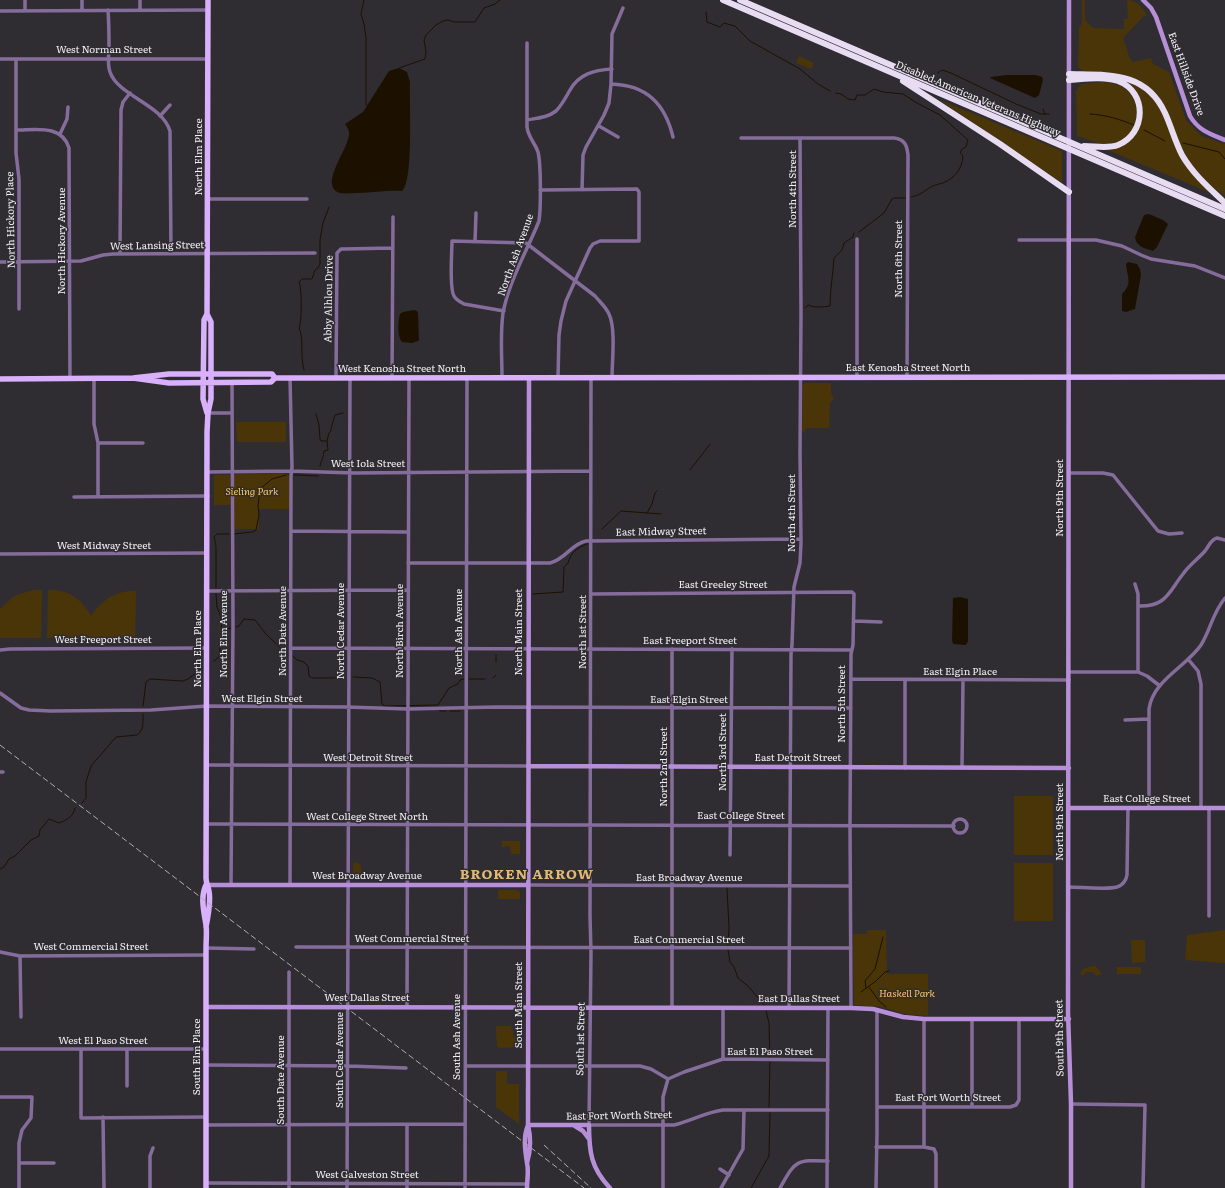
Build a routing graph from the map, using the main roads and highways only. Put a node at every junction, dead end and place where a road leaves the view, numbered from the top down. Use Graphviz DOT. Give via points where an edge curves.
graph roads {
  1 [pos="208,0"];
  2 [pos="723,0"];
  3 [pos="740,0"];
  4 [pos="885,69"];
  5 [pos="1078,145"];
  6 [pos="1069,192"];
  7 [pos="1225,203"];
  8 [pos="1225,208"];
  9 [pos="1225,217"];
  10 [pos="207,314"];
  11 [pos="203,374"];
  12 [pos="212,374"];
  13 [pos="1225,377"];
  14 [pos="133,378"];
  15 [pos="275,378"];
  16 [pos="529,378"];
  17 [pos="0,379"];
  18 [pos="203,382"];
  19 [pos="212,383"];
  20 [pos="208,413"];
  21 [pos="206,885"];
  22 [pos="206,1186"];
  1 -- 10 [label="main road, North Elm Place"];
  2 -- 4 [label="highway, Disabled American Veterans Highway"];
  3 -- 5 [label="highway, Disabled American Veterans Highway"];
  4 -- 6 [label="highway" via="941,104"];
  4 -- 9 [label="highway, Disabled American Veterans Highway"];
  5 -- 7 [label="highway" via="1108,147 1126,141 1136,129 1141,110 1134,93 1123,83 1108,79 1069,77 1119,76 1132,80 1146,89 1162,106 1186,160"];
  5 -- 8 [label="highway, Disabled American Veterans Highway"];
  10 -- 11 [label="main road, North Elm Place" via="204,320"];
  10 -- 12 [label="main road, North Elm Place" via="211,322"];
  11 -- 12 [label="main road, West Kenosha Street North"];
  11 -- 14 [label="main road, West Kenosha Street North"];
  11 -- 18 [label="main road, North Elm Place"];
  12 -- 15 [label="main road, West Kenosha Street North" via="272,374"];
  12 -- 19 [label="main road, North Elm Place"];
  13 -- 16 [label="main road, East Kenosha Street North"];
  14 -- 17 [label="main road, West Kenosha Street North"];
  14 -- 18 [label="main road, West Kenosha Street North" via="169,383"];
  15 -- 16 [label="main road, West Kenosha Street North"];
  15 -- 19 [label="main road, West Kenosha Street North" via="271,382"];
  18 -- 19 [label="main road, West Kenosha Street North"];
  18 -- 20 [label="main road, North Elm Place" via="203,399"];
  19 -- 20 [label="main road, North Elm Place"];
  20 -- 21 [label="main road, North Elm Place"];
  21 -- 22 [label="main road, South Elm Place" via="203,891 207,1007"];
}
